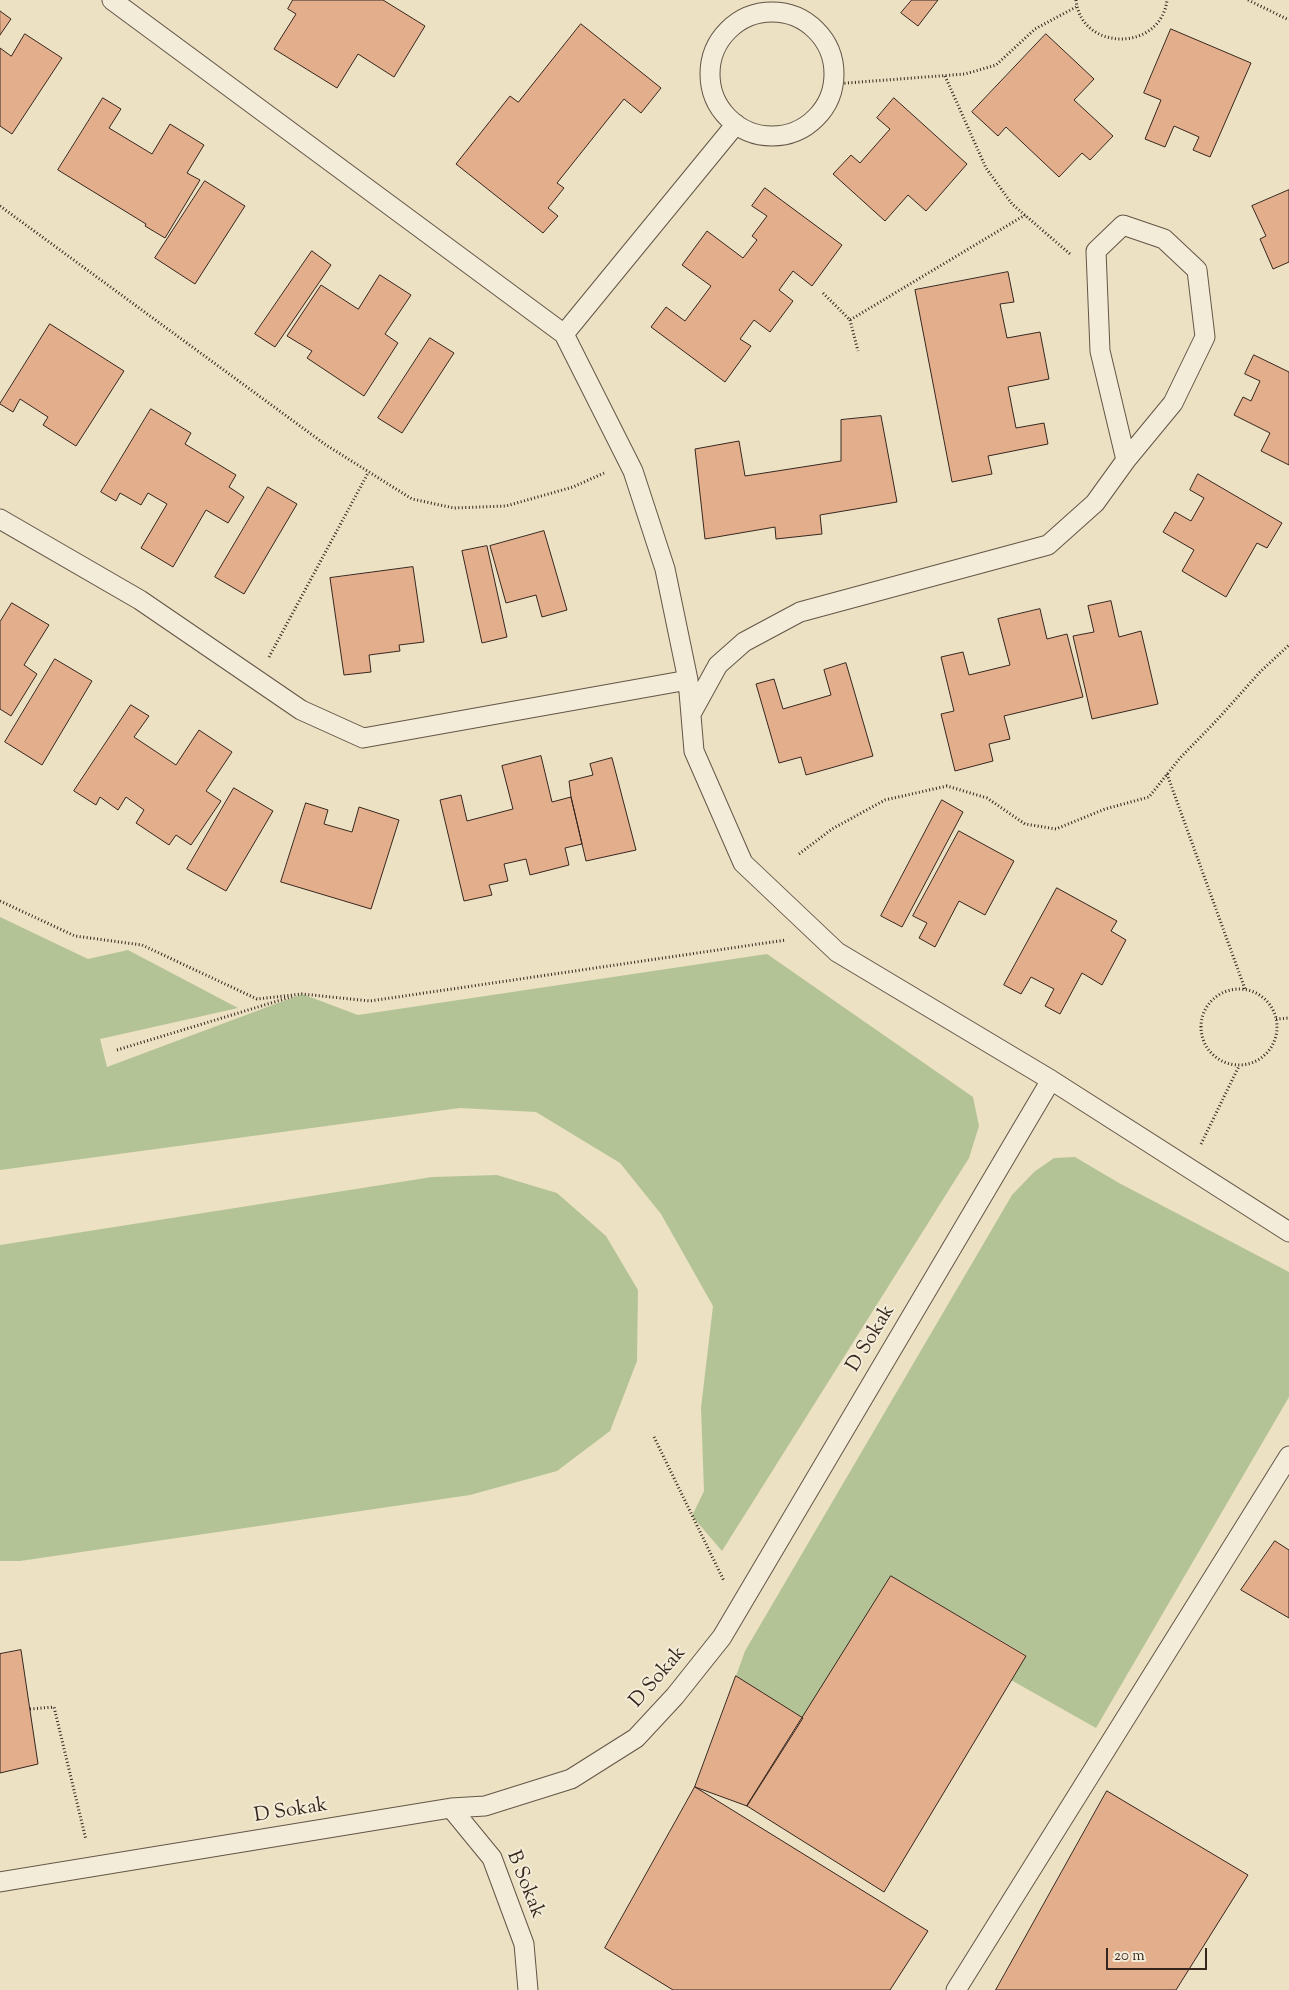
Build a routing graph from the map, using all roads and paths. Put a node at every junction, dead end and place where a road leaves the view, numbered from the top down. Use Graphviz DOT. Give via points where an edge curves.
graph roads {
  1 [pos="112,0"];
  2 [pos="1076,0"];
  3 [pos="1167,0"];
  4 [pos="1248,0"];
  5 [pos="1076,7"];
  6 [pos="1289,20"];
  7 [pos="945,76"];
  8 [pos="834,84"];
  9 [pos="736,124"];
  10 [pos="0,206"];
  11 [pos="1025,215"];
  12 [pos="1097,278"];
  13 [pos="824,293"];
  14 [pos="850,320"];
  15 [pos="564,334"];
  16 [pos="858,351"];
  17 [pos="1126,460"];
  18 [pos="628,462"];
  19 [pos="368,473"];
  20 [pos="0,519"];
  21 [pos="1289,645"];
  22 [pos="257,680"];
  23 [pos="688,680"];
  24 [pos="691,714"];
  25 [pos="1167,774"];
  26 [pos="799,854"];
  27 [pos="0,901"];
  28 [pos="820,935"];
  29 [pos="1245,989"];
  30 [pos="302,994"];
  31 [pos="1289,1018"];
  32 [pos="1276,1019"];
  33 [pos="117,1050"];
  34 [pos="1240,1066"];
  35 [pos="1051,1080"];
  36 [pos="1189,1168"];
  37 [pos="1289,1232"];
  38 [pos="654,1437"];
  39 [pos="1289,1456"];
  40 [pos="738,1610"];
  41 [pos="30,1710"];
  42 [pos="451,1808"];
  43 [pos="92,1868"];
  44 [pos="0,1882"];
  45 [pos="528,1990"];
  46 [pos="956,1990"];
  1 -- 15 [label="lane"];
  2 -- 5 [label="path"];
  3 -- 5 [label="path" via="1161,18 1151,30 1127,40 1111,39 1096,33 1084,22"];
  4 -- 6 [label="path"];
  5 -- 7 [label="path" via="1035,29 996,65"];
  7 -- 8 [label="path"];
  7 -- 11 [label="path" via="986,168 1012,204"];
  8 -- 9 [label="lane" via="829,100 816,118 799,130 778,136 756,134"];
  8 -- 9 [label="lane" via="834,62 826,40 811,24 792,14 770,11 749,15 726,31 715,49 710,70 712,92 722,111"];
  9 -- 15 [label="lane"];
  10 -- 19 [label="path"];
  11 -- 12 [label="path"];
  11 -- 14 [label="path"];
  12 -- 17 [label="lane" via="1100,351"];
  12 -- 17 [label="lane" via="1096,251 1123,225 1164,239 1197,270 1205,337 1173,403"];
  13 -- 14 [label="path"];
  14 -- 16 [label="path"];
  15 -- 18 [label="lane"];
  17 -- 24 [label="lane" via="1095,503 1048,545 800,612 744,642 718,665"];
  18 -- 19 [label="path" via="573,487 506,506 454,508 412,499"];
  18 -- 23 [label="lane" via="665,569"];
  19 -- 22 [label="path"];
  20 -- 22 [label="lane" via="140,600"];
  21 -- 25 [label="path" via="1260,672"];
  22 -- 23 [label="lane" via="301,710 363,738"];
  23 -- 24 [label="lane"];
  24 -- 28 [label="lane" via="694,751 743,863"];
  25 -- 26 [label="path" via="1148,797 1105,809 1056,829 1025,824 987,798 947,786 885,800 832,829"];
  25 -- 29 [label="path"];
  27 -- 30 [label="path" via="74,936 142,944 257,999"];
  28 -- 30 [label="path" via="370,1001"];
  28 -- 35 [label="lane" via="837,952"];
  29 -- 32 [label="path" via="1262,997"];
  29 -- 34 [label="path" via="1232,989 1209,1002 1201,1020 1200,1033 1213,1056"];
  30 -- 33 [label="path"];
  31 -- 32 [label="path"];
  32 -- 34 [label="path" via="1277,1033 1272,1046 1252,1064"];
  34 -- 36 [label="path"];
  35 -- 36 [label="lane"];
  35 -- 40 [label="lane, D Sokak"];
  36 -- 37 [label="lane"];
  38 -- 40 [label="path"];
  39 -- 46 [label="lane"];
  40 -- 42 [label="lane, D Sokak" via="722,1637 636,1738 571,1779 485,1806"];
  41 -- 43 [label="path" via="54,1707"];
  42 -- 43 [label="lane, D Sokak"];
  42 -- 45 [label="lane, B Sokak" via="492,1858 524,1944"];
  43 -- 44 [label="lane, D Sokak"];
}
